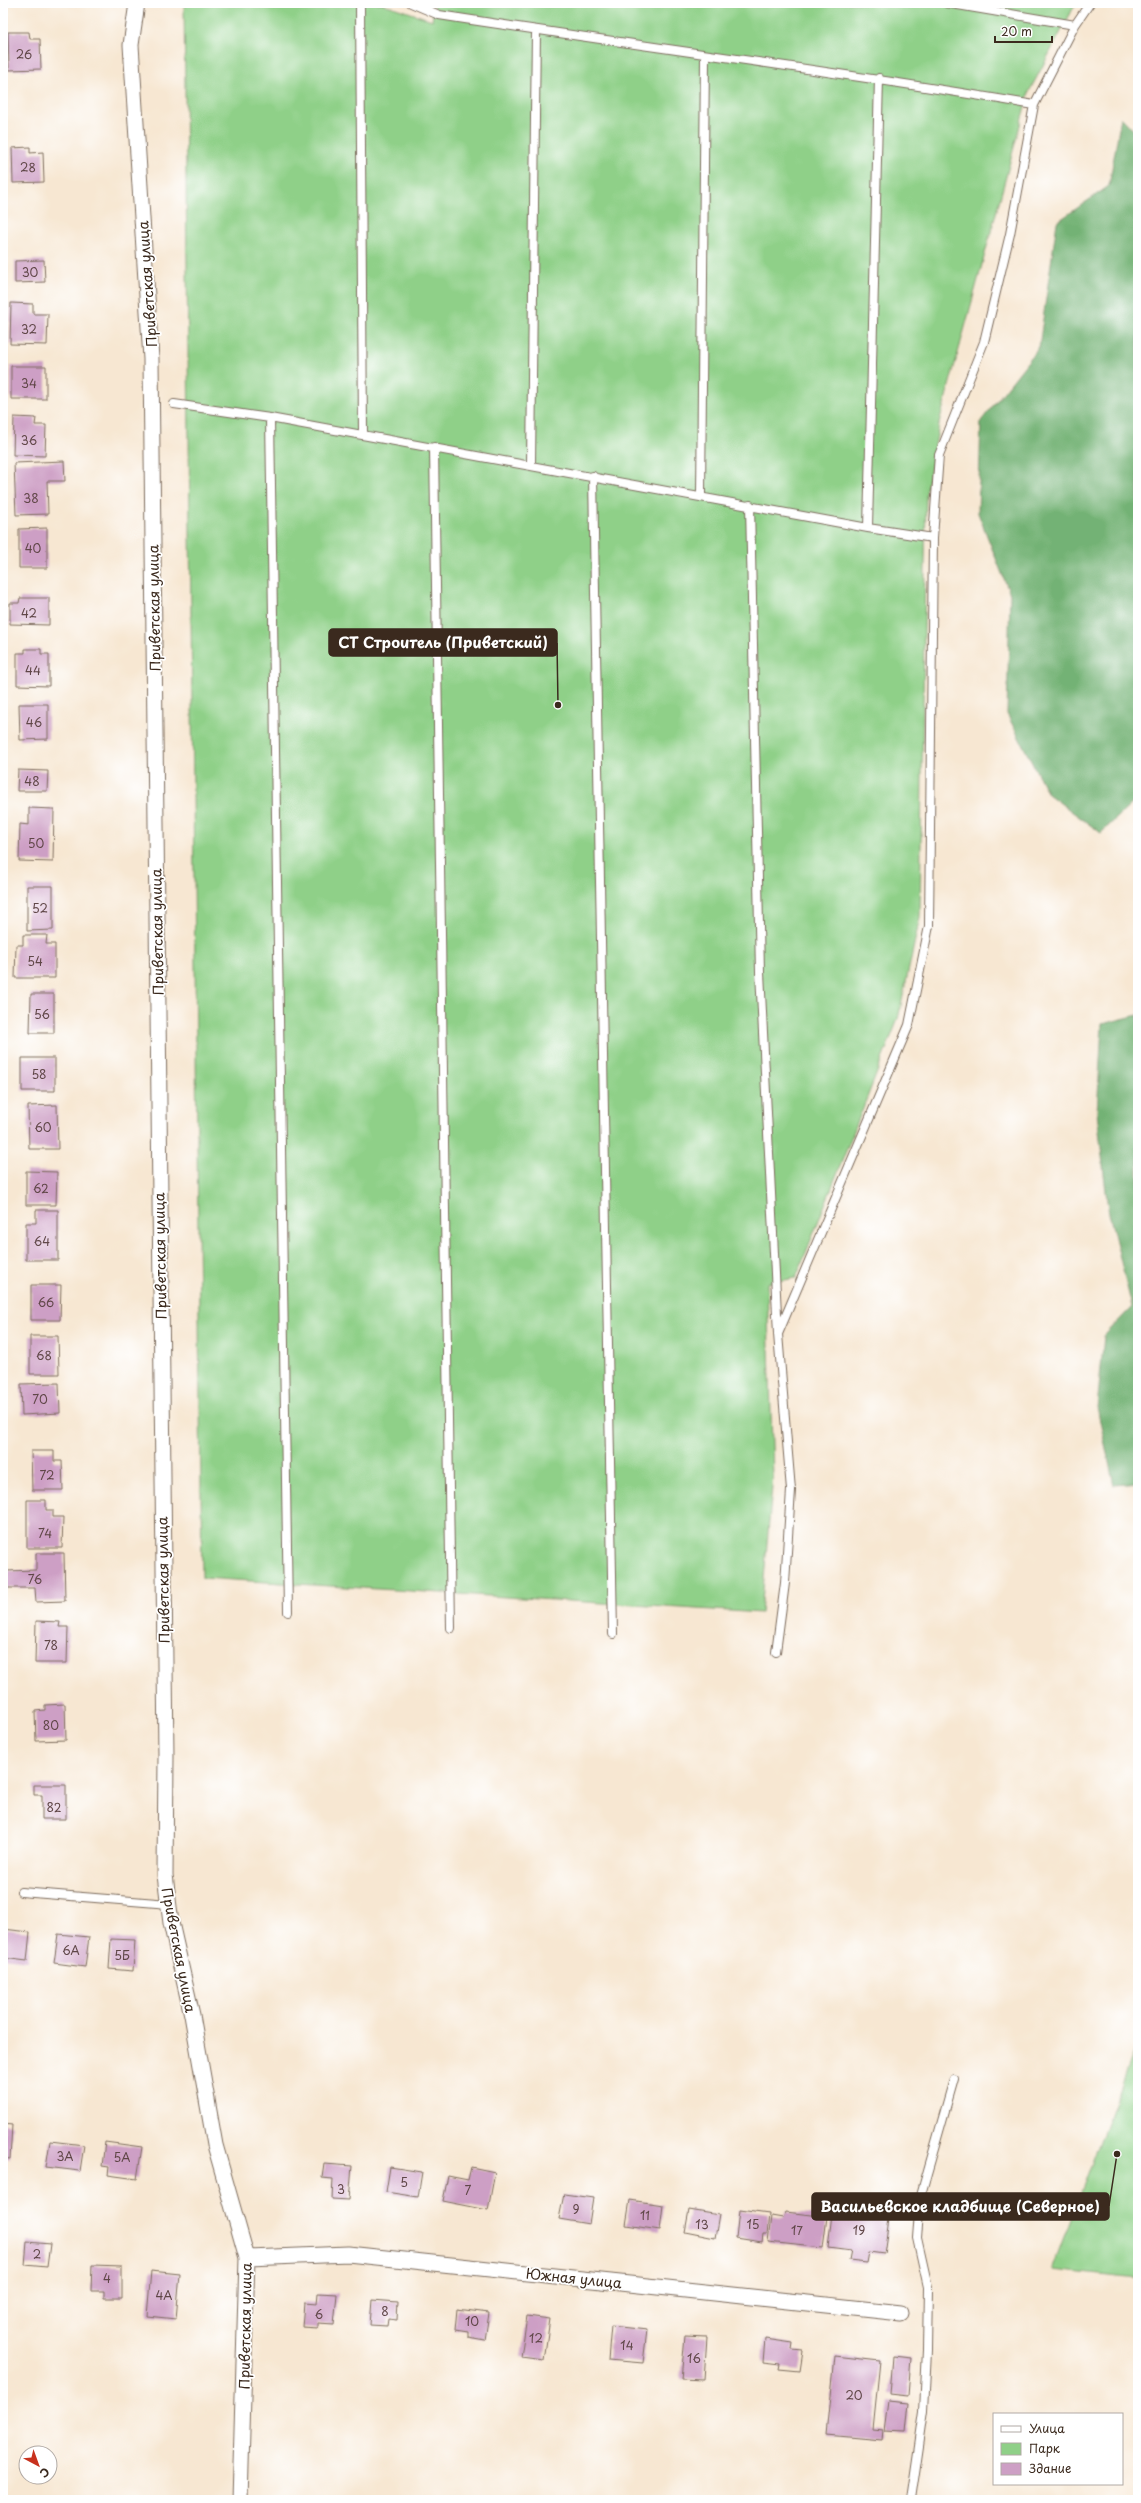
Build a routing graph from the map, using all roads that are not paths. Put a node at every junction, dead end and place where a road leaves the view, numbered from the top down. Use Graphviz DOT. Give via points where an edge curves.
graph roads {
  1 [pos="137,3"];
  2 [pos="360,3"];
  3 [pos="411,3"];
  4 [pos="946,3"];
  5 [pos="1090,3"];
  6 [pos="1075,25"];
  7 [pos="536,30"];
  8 [pos="705,56"];
  9 [pos="879,78"];
  10 [pos="1034,105"];
  11 [pos="174,404"];
  12 [pos="270,418"];
  13 [pos="363,435"];
  14 [pos="434,447"];
  15 [pos="531,465"];
  16 [pos="593,476"];
  17 [pos="701,496"];
  18 [pos="750,505"];
  19 [pos="868,528"];
  20 [pos="933,538"];
  21 [pos="778,1334"];
  22 [pos="288,1612"];
  23 [pos="451,1628"];
  24 [pos="613,1634"];
  25 [pos="776,1652"];
  26 [pos="20,1892"];
  27 [pos="169,1904"];
  28 [pos="954,2079"];
  29 [pos="247,2258"];
  30 [pos="901,2313"];
  31 [pos="240,2500"];
  32 [pos="911,2500"];
  1 -- 27 [label="street, Приветская улица" via="131,45 152,359 166,1756 165,1876"];
  2 -- 13 [label="lane"];
  3 -- 7 [label="lane" via="440,15"];
  4 -- 6 [label="lane"];
  5 -- 6 [label="lane"];
  6 -- 10 [label="lane"];
  7 -- 8 [label="lane"];
  7 -- 15 [label="lane"];
  8 -- 9 [label="lane"];
  8 -- 17 [label="lane"];
  9 -- 10 [label="lane"];
  9 -- 19 [label="lane"];
  10 -- 20 [label="lane" via="1010,234 984,342 939,455"];
  11 -- 12 [label="lane"];
  12 -- 13 [label="lane"];
  12 -- 22 [label="lane"];
  13 -- 14 [label="lane"];
  14 -- 15 [label="lane"];
  14 -- 23 [label="lane"];
  15 -- 16 [label="lane"];
  16 -- 17 [label="lane"];
  16 -- 24 [label="lane"];
  17 -- 18 [label="lane"];
  18 -- 19 [label="lane"];
  18 -- 21 [label="lane" via="760,972"];
  19 -- 20 [label="lane"];
  20 -- 21 [label="lane" via="929,926 909,1025"];
  21 -- 25 [label="lane" via="790,1490 785,1583"];
  26 -- 27 [label="lane"];
  27 -- 29 [label="street, Приветская улица" via="215,2146"];
  28 -- 32 [label="lane" via="920,2198 917,2238 928,2287 927,2350 924,2411"];
  29 -- 30 [label="street, Южная улица" via="348,2254"];
  29 -- 31 [label="street, Приветская улица"];
}
